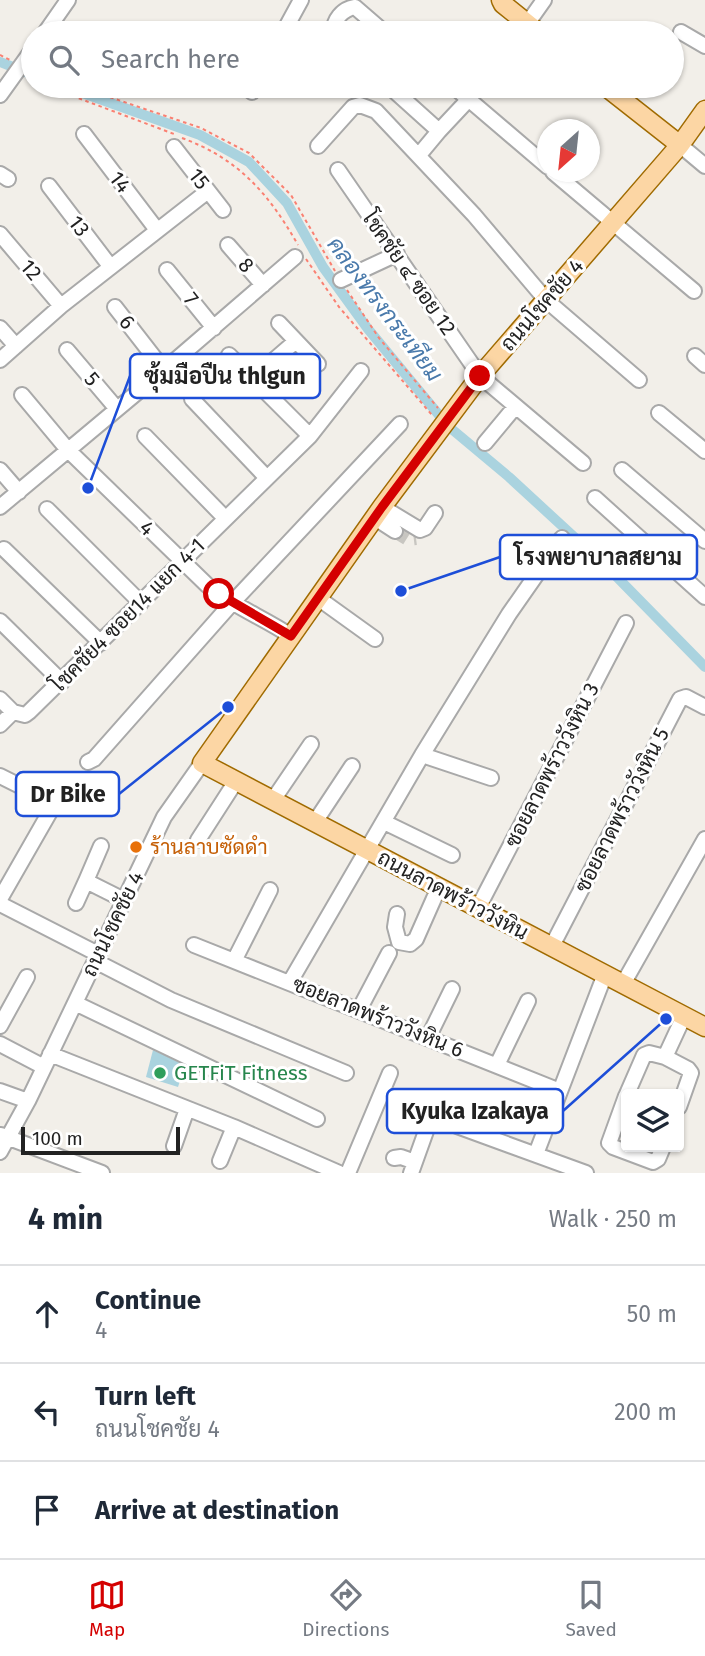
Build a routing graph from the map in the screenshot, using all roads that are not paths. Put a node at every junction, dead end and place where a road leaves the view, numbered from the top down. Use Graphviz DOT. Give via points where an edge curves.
graph roads {
  1 [pos="68,0"];
  2 [pos="301,0"];
  3 [pos="501,0"];
  4 [pos="544,0"];
  5 [pos="53,21"];
  6 [pos="290,21"];
  7 [pos="336,21"];
  8 [pos="371,21"];
  9 [pos="523,21"];
  10 [pos="536,21"];
  11 [pos="684,34"];
  12 [pos="705,46"];
  13 [pos="21,66"];
  14 [pos="0,96"];
  15 [pos="402,98"];
  16 [pos="460,98"];
  17 [pos="463,98"];
  18 [pos="620,98"];
  19 [pos="466,102"];
  20 [pos="705,110"];
  21 [pos="439,131"];
  22 [pos="84,134"];
  23 [pos="680,145"];
  24 [pos="318,146"];
  25 [pos="174,147"];
  26 [pos="419,155"];
  27 [pos="537,158"];
  28 [pos="705,166"];
  29 [pos="338,170"];
  30 [pos="565,182"];
  31 [pos="49,186"];
  32 [pos="208,191"];
  33 [pos="223,211"];
  34 [pos="613,222"];
  35 [pos="157,230"];
  36 [pos="0,234"];
  37 [pos="228,245"];
  38 [pos="397,254"];
  39 [pos="295,257"];
  40 [pos="110,266"];
  41 [pos="167,270"];
  42 [pos="341,280"];
  43 [pos="264,285"];
  44 [pos="694,291"];
  45 [pos="546,300"];
  46 [pos="61,306"];
  47 [pos="115,307"];
  48 [pos="279,323"];
  49 [pos="0,328"];
  50 [pos="214,328"];
  51 [pos="296,341"];
  52 [pos="16,346"];
  53 [pos="67,350"];
  54 [pos="229,355"];
  55 [pos="0,360"];
  56 [pos="318,364"];
  57 [pos="164,370"];
  58 [pos="361,372"];
  59 [pos="480,376"];
  60 [pos="252,379"];
  61 [pos="639,380"];
  62 [pos="22,395"];
  63 [pos="192,399"];
  64 [pos="515,407"];
  65 [pos="117,409"];
  66 [pos="659,413"];
  67 [pos="400,424"];
  68 [pos="145,436"];
  69 [pos="310,436"];
  70 [pos="485,443"];
  71 [pos="68,450"];
  72 [pos="705,451"];
  73 [pos="583,463"];
  74 [pos="0,470"];
  75 [pos="622,470"];
  76 [pos="267,478"];
  77 [pos="19,492"];
  78 [pos="595,498"];
  79 [pos="0,507"];
  80 [pos="47,509"];
  81 [pos="379,512"];
  82 [pos="435,513"];
  83 [pos="225,518"];
  84 [pos="396,531"];
  85 [pos="562,538"];
  86 [pos="705,541"];
  87 [pos="4,550"];
  88 [pos="182,562"];
  89 [pos="705,597"];
  90 [pos="318,598"];
  91 [pos="141,603"];
  92 [pos="232,603"];
  93 [pos="0,621"];
  94 [pos="626,623"];
  95 [pos="291,636"];
  96 [pos="375,639"];
  97 [pos="101,643"];
  98 [pos="62,682"];
  99 [pos="0,699"];
  100 [pos="705,707"];
  101 [pos="13,712"];
  102 [pos="0,725"];
  103 [pos="311,744"];
  104 [pos="422,755"];
  105 [pos="88,762"];
  106 [pos="202,763"];
  107 [pos="352,766"];
  108 [pos="0,776"];
  109 [pos="491,778"];
  110 [pos="236,781"];
  111 [pos="67,782"];
  112 [pos="273,800"];
  113 [pos="56,804"];
  114 [pos="315,822"];
  115 [pos="384,822"];
  116 [pos="705,839"];
  117 [pos="198,840"];
  118 [pos="101,846"];
  119 [pos="368,850"];
  120 [pos="452,855"];
  121 [pos="86,881"];
  122 [pos="439,887"];
  123 [pos="270,890"];
  124 [pos="124,900"];
  125 [pos="0,902"];
  126 [pos="76,903"];
  127 [pos="478,908"];
  128 [pos="397,914"];
  129 [pos="194,945"];
  130 [pos="552,946"];
  131 [pos="388,953"];
  132 [pos="97,958"];
  133 [pos="234,961"];
  134 [pos="605,974"];
  135 [pos="27,977"];
  136 [pos="290,982"];
  137 [pos="622,984"];
  138 [pos="452,989"];
  139 [pos="528,1001"];
  140 [pos="75,1003"];
  141 [pos="359,1010"];
  142 [pos="684,1016"];
  143 [pos="0,1026"];
  144 [pos="705,1027"];
  145 [pos="428,1038"];
  146 [pos="0,1044"];
  147 [pos="665,1057"];
  148 [pos="47,1060"];
  149 [pos="497,1065"];
  150 [pos="346,1073"];
  151 [pos="390,1073"];
  152 [pos="630,1089"];
  153 [pos="0,1091"];
  154 [pos="561,1091"];
  155 [pos="684,1093"];
  156 [pos="28,1101"];
  157 [pos="187,1109"];
  158 [pos="621,1112"];
  159 [pos="317,1119"];
  160 [pos="430,1120"];
  161 [pos="457,1126"];
  162 [pos="233,1127"];
  163 [pos="5,1136"];
  164 [pos="174,1146"];
  165 [pos="621,1151"];
  166 [pos="0,1152"];
  167 [pos="625,1152"];
  168 [pos="661,1152"];
  169 [pos="536,1154"];
  170 [pos="394,1158"];
  171 [pos="220,1161"];
  172 [pos="66,1167"];
  173 [pos="414,1170"];
  174 [pos="102,1173"];
  175 [pos="338,1173"];
  176 [pos="348,1173"];
  177 [pos="586,1173"];
  1 -- 5 [label="street"];
  2 -- 6 [label="street"];
  3 -- 9 [label="main road"];
  4 -- 10 [label="street"];
  7 -- 8 [label="street" via="355,7"];
  11 -- 12 [label="street"];
  13 -- 14 [label="street"];
  15 -- 21 [label="street"];
  16 -- 19 [label="street"];
  17 -- 19 [label="street"];
  18 -- 23 [label="main road"];
  19 -- 21 [label="street"];
  19 -- 27 [label="street"];
  20 -- 23 [label="main road, ถนนโชคชัย 4"];
  21 -- 26 [label="street"];
  22 -- 35 [label="street, 14"];
  23 -- 28 [label="street"];
  23 -- 34 [label="main road, ถนนโชคชัย 4"];
  24 -- 26 [label="street" via="360,105 376,111"];
  25 -- 32 [label="street, 15"];
  26 -- 45 [label="street"];
  29 -- 38 [label="street, โชคชัย ๔ ซอย 12"];
  30 -- 34 [label="street"];
  31 -- 40 [label="street, 13"];
  32 -- 33 [label="street, 15"];
  32 -- 35 [label="street"];
  34 -- 44 [label="street"];
  34 -- 45 [label="main road, ถนนโชคชัย 4"];
  35 -- 40 [label="street"];
  36 -- 46 [label="street, 12"];
  37 -- 43 [label="street, 8"];
  38 -- 42 [label="street"];
  38 -- 59 [label="street, โชคชัย ๔ ซอย 12"];
  39 -- 43 [label="street"];
  40 -- 46 [label="street"];
  41 -- 50 [label="street, 7"];
  43 -- 50 [label="street"];
  45 -- 59 [label="main road, ถนนโชคชัย 4"];
  45 -- 61 [label="street"];
  46 -- 52 [label="street"];
  47 -- 57 [label="street, 6"];
  48 -- 51 [label="street"];
  49 -- 52 [label="street"];
  50 -- 57 [label="street"];
  51 -- 56 [label="street"];
  51 -- 60 [label="street"];
  52 -- 55 [label="street"];
  53 -- 65 [label="street, 5"];
  54 -- 60 [label="street"];
  57 -- 65 [label="street"];
  58 -- 69 [label="street, โชคชัย4 ซอย14 แยก 4-1"];
  59 -- 64 [label="street, โชคชัย ๔ ซอย 12"];
  59 -- 81 [label="main road, ถนนโชคชัย 4"];
  60 -- 69 [label="street"];
  62 -- 71 [label="street, 4"];
  63 -- 76 [label="street"];
  64 -- 70 [label="street"];
  64 -- 73 [label="street, โชคชัย ๔ ซอย 12"];
  65 -- 71 [label="street"];
  66 -- 72 [label="street"];
  67 -- 92 [label="street"];
  68 -- 83 [label="street"];
  69 -- 76 [label="street, โชคชัย4 ซอย14 แยก 4-1"];
  71 -- 77 [label="street"];
  71 -- 88 [label="street, 4"];
  74 -- 77 [label="street"];
  75 -- 86 [label="street"];
  76 -- 83 [label="street, โชคชัย4 ซอย14 แยก 4-1"];
  77 -- 79 [label="street"];
  78 -- 89 [label="street"];
  80 -- 91 [label="street"];
  81 -- 82 [label="street" via="416,533"];
  81 -- 84 [label="street"];
  81 -- 90 [label="main road, ถนนโชคชัย 4"];
  83 -- 88 [label="street, โชคชัย4 ซอย14 แยก 4-1"];
  85 -- 104 [label="street"];
  87 -- 97 [label="street"];
  88 -- 91 [label="street, โชคชัย4 ซอย14 แยก 4-1"];
  88 -- 92 [label="street, 4"];
  90 -- 95 [label="main road, ถนนโชคชัย 4"];
  90 -- 96 [label="street"];
  91 -- 97 [label="street, โชคชัย4 ซอย14 แยก 4-1"];
  92 -- 95 [label="street, 4"];
  92 -- 105 [label="street"];
  93 -- 98 [label="street"];
  94 -- 127 [label="street, ซอยลาดพร้าววังหิน 3"];
  95 -- 106 [label="main road, ถนนโชคชัย 4"];
  97 -- 98 [label="street, โชคชัย4 ซอย14 แยก 4-1"];
  98 -- 101 [label="street, โชคชัย4 ซอย14 แยก 4-1" via="30,712"];
  99 -- 101 [label="street"];
  100 -- 130 [label="street, ซอยลาดพร้าววังหิน 5" via="686,697 680,699"];
  101 -- 102 [label="street"];
  103 -- 112 [label="street"];
  104 -- 109 [label="street"];
  104 -- 115 [label="street"];
  106 -- 110 [label="main road, ถนนลาดพร้าววังหิน"];
  106 -- 124 [label="street, ถนนโชคชัย 4" via="164,817"];
  107 -- 114 [label="street"];
  108 -- 113 [label="street"];
  110 -- 112 [label="main road, ถนนลาดพร้าววังหิน"];
  110 -- 117 [label="street"];
  111 -- 113 [label="street"];
  112 -- 114 [label="main road, ถนนลาดพร้าววังหิน"];
  113 -- 125 [label="street"];
  114 -- 119 [label="main road, ถนนลาดพร้าววังหิน"];
  115 -- 119 [label="street"];
  115 -- 120 [label="street"];
  116 -- 137 [label="street"];
  118 -- 121 [label="street"];
  119 -- 122 [label="main road, ถนนลาดพร้าววังหิน"];
  119 -- 136 [label="street"];
  121 -- 124 [label="street"];
  121 -- 126 [label="street"];
  122 -- 127 [label="main road, ถนนลาดพร้าววังหิน"];
  122 -- 128 [label="street" via="410,944 396,936"];
  123 -- 133 [label="street"];
  124 -- 132 [label="street, ถนนโชคชัย 4"];
  125 -- 132 [label="street"];
  127 -- 130 [label="main road, ถนนลาดพร้าววังหิน"];
  129 -- 133 [label="street, ซอยลาดพร้าววังหิน 6"];
  130 -- 134 [label="main road, ถนนลาดพร้าววังหิน"];
  131 -- 141 [label="street"];
  132 -- 140 [label="street, ถนนโชคชัย 4"];
  132 -- 150 [label="street" via="171,1000"];
  133 -- 136 [label="street, ซอยลาดพร้าววังหิน 6"];
  134 -- 137 [label="main road, ถนนลาดพร้าววังหิน"];
  134 -- 154 [label="street"];
  135 -- 143 [label="street"];
  136 -- 141 [label="street, ซอยลาดพร้าววังหิน 6"];
  137 -- 142 [label="main road, ถนนลาดพร้าววังหิน"];
  138 -- 145 [label="street"];
  139 -- 149 [label="street"];
  140 -- 148 [label="street, ถนนโชคชัย 4"];
  140 -- 159 [label="street"];
  141 -- 145 [label="street, ซอยลาดพร้าววังหิน 6"];
  142 -- 144 [label="main road, ถนนลาดพร้าววังหิน"];
  142 -- 147 [label="street"];
  145 -- 149 [label="street, ซอยลาดพร้าววังหิน 6"];
  146 -- 148 [label="street"];
  147 -- 152 [label="street" via="644,1055"];
  147 -- 155 [label="street" via="691,1073"];
  148 -- 156 [label="street, ถนนโชคชัย 4"];
  148 -- 157 [label="street"];
  149 -- 154 [label="street, ซอยลาดพร้าววังหิน 6"];
  151 -- 176 [label="street"];
  153 -- 156 [label="street"];
  154 -- 169 [label="street"];
  156 -- 163 [label="street, ถนนโชคชัย 4"];
  157 -- 162 [label="street"];
  157 -- 164 [label="street"];
  158 -- 165 [label="street" via="610,1143"];
  160 -- 173 [label="street"];
  161 -- 169 [label="street"];
  162 -- 171 [label="street"];
  162 -- 175 [label="street"];
  163 -- 166 [label="street, ถนนโชคชัย 4"];
  163 -- 172 [label="street"];
  167 -- 168 [label="street" via="653,1163"];
  169 -- 177 [label="street"];
  170 -- 173 [label="street" via="401,1157"];
  172 -- 174 [label="street"];
}
